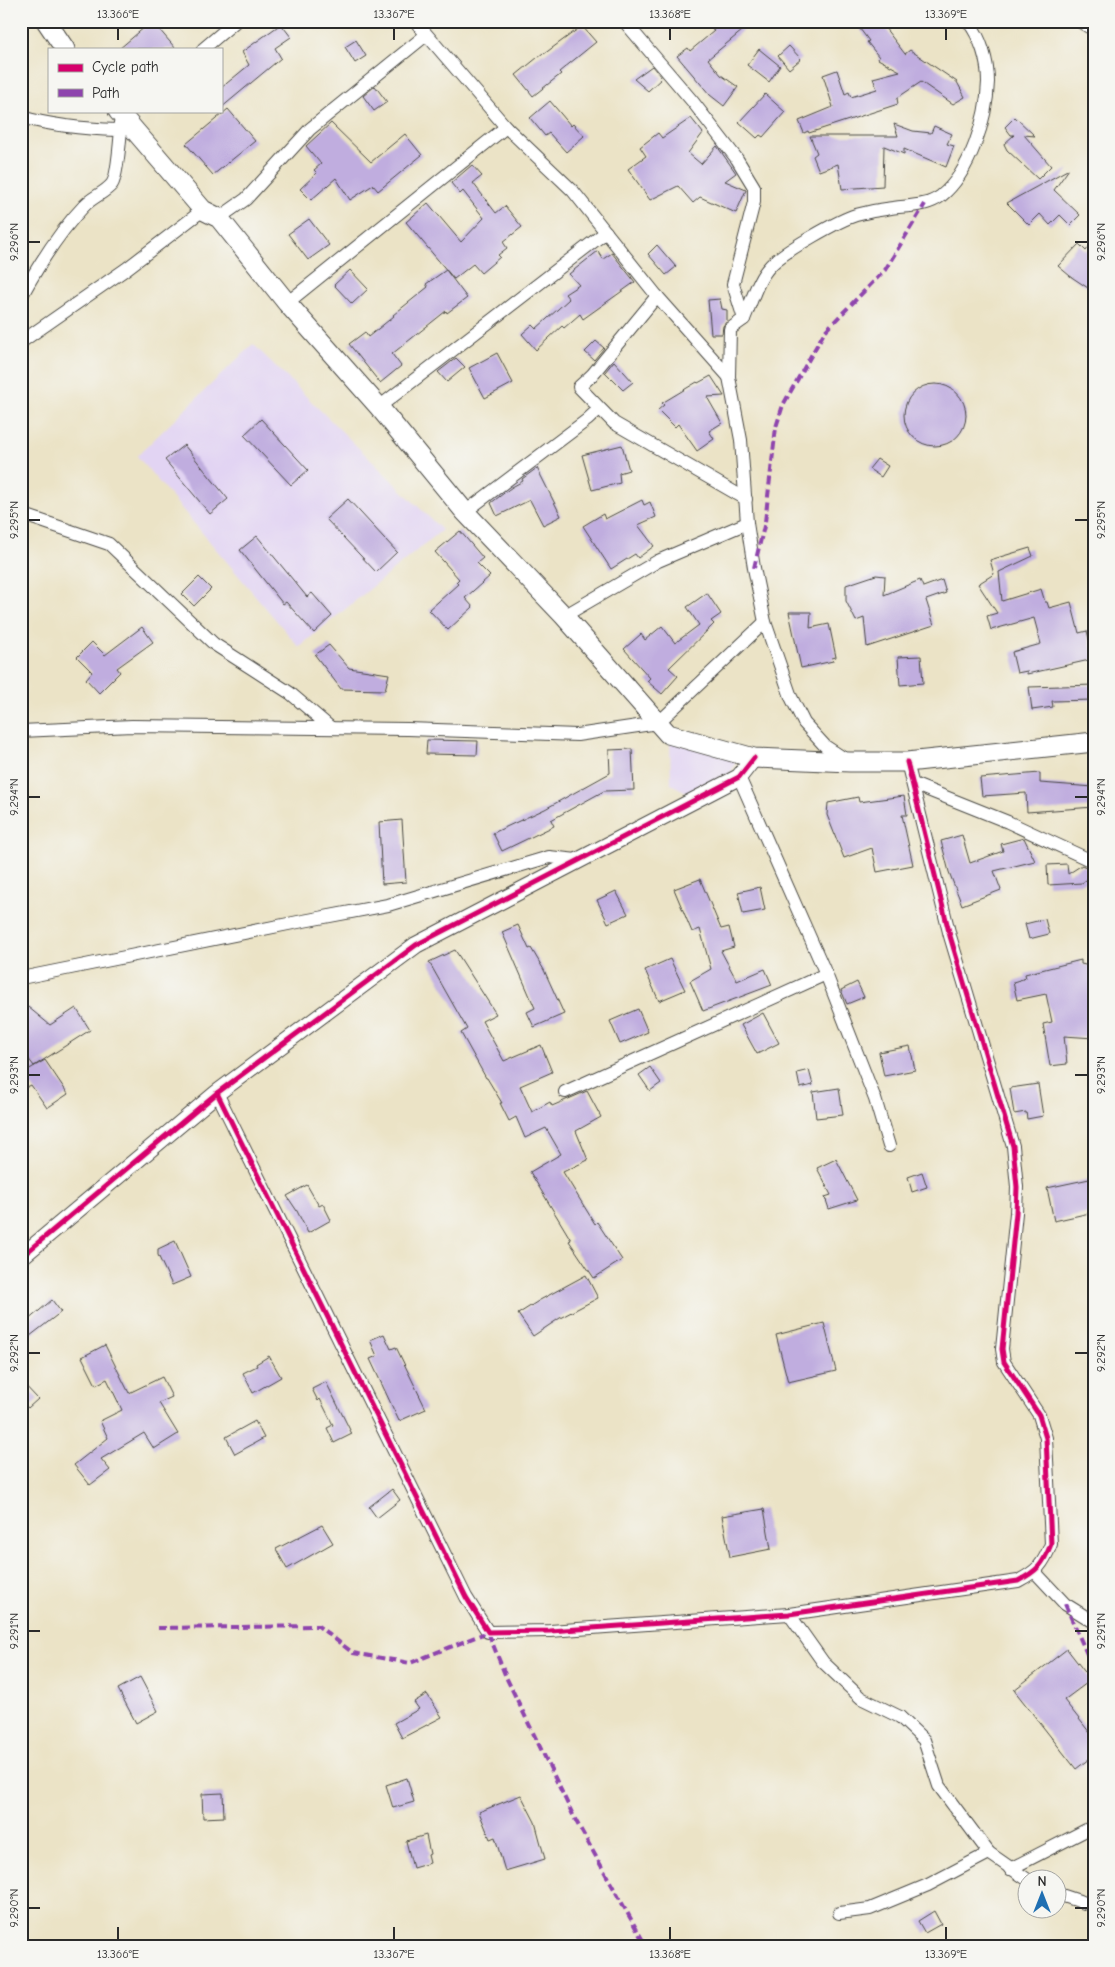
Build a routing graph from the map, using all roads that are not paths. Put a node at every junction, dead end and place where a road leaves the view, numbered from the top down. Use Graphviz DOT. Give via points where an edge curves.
graph roads {
  1 [pos="46,21"];
  2 [pos="236,21"];
  3 [pos="415,21"];
  4 [pos="624,21"];
  5 [pos="968,21"];
  6 [pos="1079,21"];
  7 [pos="1094,30"];
  8 [pos="426,35"];
  9 [pos="64,48"];
  10 [pos="204,48"];
  11 [pos="123,113"];
  12 [pos="21,117"];
  13 [pos="506,127"];
  14 [pos="211,214"];
  15 [pos="606,232"];
  16 [pos="657,296"];
  17 [pos="21,298"];
  18 [pos="287,303"];
  19 [pos="744,319"];
  20 [pos="21,342"];
  21 [pos="729,377"];
  22 [pos="379,407"];
  23 [pos="599,409"];
  24 [pos="746,499"];
  25 [pos="465,512"];
  26 [pos="21,514"];
  27 [pos="747,523"];
  28 [pos="564,616"];
  29 [pos="766,622"];
  30 [pos="658,723"];
  31 [pos="331,728"];
  32 [pos="21,731"];
  33 [pos="1094,742"];
  34 [pos="754,758"];
  35 [pos="850,762"];
  36 [pos="907,762"];
  37 [pos="739,777"];
  38 [pos="913,784"];
  39 [pos="577,860"];
  40 [pos="1094,862"];
  41 [pos="826,974"];
  42 [pos="21,978"];
  43 [pos="565,1092"];
  44 [pos="217,1094"];
  45 [pos="889,1146"];
  46 [pos="21,1257"];
  47 [pos="1035,1572"];
  48 [pos="789,1614"];
  49 [pos="1094,1622"];
  50 [pos="1094,1826"];
  51 [pos="989,1853"];
  52 [pos="1010,1869"];
  53 [pos="1018,1874"];
  54 [pos="1068,1897"];
  55 [pos="1094,1906"];
  56 [pos="839,1913"];
  1 -- 9 [label="main road"];
  2 -- 10 [label="street"];
  3 -- 8 [label="street"];
  4 -- 19 [label="street" via="693,102 737,159 754,187 754,202 733,284"];
  5 -- 19 [label="street" via="984,52 988,82 971,154 957,178 941,196 925,204 855,215 782,256 771,264 761,279"];
  6 -- 7 [label="street"];
  8 -- 13 [label="street"];
  8 -- 14 [label="street" via="310,129 246,199"];
  11 -- 12 [label="street" via="118,130 74,127"];
  11 -- 14 [label="main road"];
  11 -- 17 [label="street" via="112,184 86,203 64,229 39,263"];
  13 -- 15 [label="street" via="573,191"];
  13 -- 18 [label="street"];
  14 -- 18 [label="main road"];
  14 -- 20 [label="street"];
  15 -- 16 [label="street"];
  15 -- 22 [label="street"];
  16 -- 21 [label="street"];
  16 -- 23 [label="street" via="592,376 579,387"];
  18 -- 22 [label="main road"];
  19 -- 21 [label="street" via="730,329"];
  21 -- 24 [label="street" via="741,440"];
  22 -- 25 [label="main road"];
  23 -- 24 [label="street" via="614,423"];
  23 -- 25 [label="street"];
  24 -- 27 [label="street"];
  25 -- 28 [label="main road"];
  26 -- 31 [label="street" via="109,544 214,644 290,693"];
  27 -- 28 [label="street" via="658,561"];
  27 -- 29 [label="street"];
  28 -- 30 [label="main road"];
  29 -- 30 [label="street"];
  29 -- 35 [label="street" via="791,697 804,723 824,746"];
  30 -- 31 [label="street" via="577,736"];
  30 -- 34 [label="main road" via="668,734"];
  31 -- 32 [label="street" via="132,726"];
  33 -- 36 [label="main road"];
  34 -- 35 [label="main road"];
  34 -- 37 [label="street"];
  35 -- 36 [label="main road"];
  36 -- 38 [label="street"];
  37 -- 39 [label="street"];
  37 -- 41 [label="street"];
  38 -- 40 [label="street" via="1008,822"];
  38 -- 47 [label="street" via="950,936 1013,1146 1016,1213 1002,1349 1004,1362 1039,1415 1046,1438 1051,1544 1046,1559"];
  39 -- 42 [label="street" via="549,857 388,906"];
  39 -- 44 [label="street" via="416,945"];
  41 -- 43 [label="street"];
  41 -- 45 [label="street" via="875,1099"];
  44 -- 46 [label="street"];
  44 -- 48 [label="street" via="466,1596 488,1632 550,1631"];
  47 -- 48 [label="street" via="1018,1581"];
  47 -- 49 [label="street" via="1064,1604"];
  48 -- 51 [label="street" via="823,1662 861,1698 900,1717 924,1740 939,1786"];
  50 -- 52 [label="street"];
  51 -- 52 [label="street"];
  51 -- 56 [label="street" via="928,1885 870,1909"];
  52 -- 53 [label="street"];
  54 -- 55 [label="street"];
}
